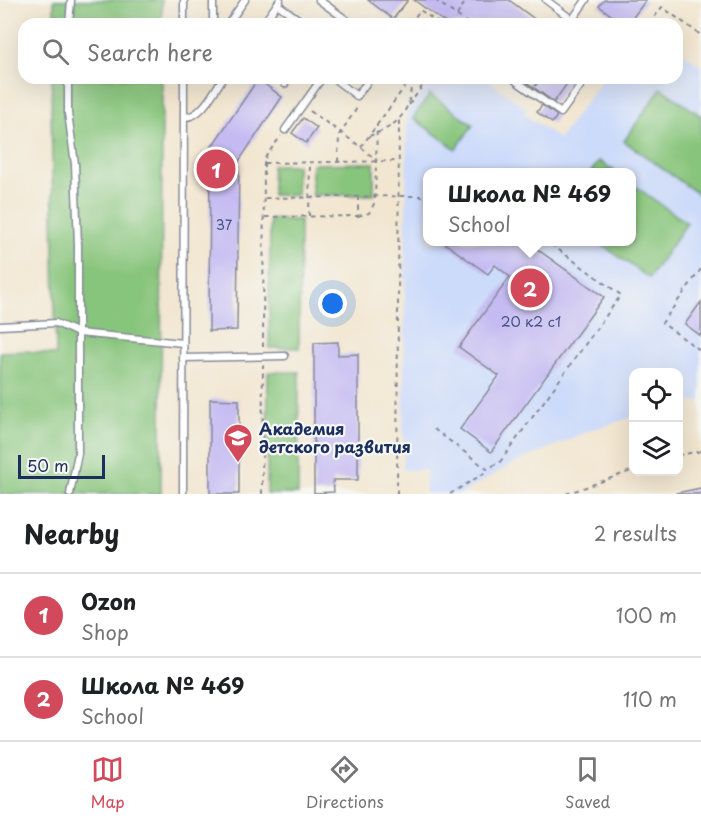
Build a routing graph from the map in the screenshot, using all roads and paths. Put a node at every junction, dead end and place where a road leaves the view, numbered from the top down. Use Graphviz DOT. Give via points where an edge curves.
graph roads {
  1 [pos="71,0"];
  2 [pos="184,0"];
  3 [pos="213,0"];
  4 [pos="246,0"];
  5 [pos="319,0"];
  6 [pos="435,0"];
  7 [pos="546,0"];
  8 [pos="586,0"];
  9 [pos="279,2"];
  10 [pos="464,4"];
  11 [pos="457,15"];
  12 [pos="70,18"];
  13 [pos="184,18"];
  14 [pos="213,18"];
  15 [pos="232,18"];
  16 [pos="267,18"];
  17 [pos="298,18"];
  18 [pos="344,18"];
  19 [pos="414,18"];
  20 [pos="431,18"];
  21 [pos="461,18"];
  22 [pos="570,18"];
  23 [pos="577,18"];
  24 [pos="654,18"];
  25 [pos="677,18"];
  26 [pos="683,22"];
  27 [pos="701,35"];
  28 [pos="68,84"];
  29 [pos="183,84"];
  30 [pos="220,84"];
  31 [pos="318,84"];
  32 [pos="341,84"];
  33 [pos="366,84"];
  34 [pos="407,84"];
  35 [pos="411,84"];
  36 [pos="424,84"];
  37 [pos="520,84"];
  38 [pos="536,84"];
  39 [pos="582,84"];
  40 [pos="534,88"];
  41 [pos="357,96"];
  42 [pos="303,105"];
  43 [pos="408,106"];
  44 [pos="184,117"];
  45 [pos="399,120"];
  46 [pos="377,125"];
  47 [pos="285,130"];
  48 [pos="341,132"];
  49 [pos="377,134"];
  50 [pos="369,136"];
  51 [pos="362,147"];
  52 [pos="377,161"];
  53 [pos="399,161"];
  54 [pos="310,162"];
  55 [pos="338,162"];
  56 [pos="264,163"];
  57 [pos="358,196"];
  58 [pos="376,196"];
  59 [pos="399,196"];
  60 [pos="309,197"];
  61 [pos="265,198"];
  62 [pos="423,198"];
  63 [pos="309,216"];
  64 [pos="358,216"];
  65 [pos="265,217"];
  66 [pos="554,246"];
  67 [pos="701,269"];
  68 [pos="0,326"];
  69 [pos="78,333"];
  70 [pos="183,343"];
  71 [pos="701,351"];
  72 [pos="263,356"];
  73 [pos="285,356"];
  74 [pos="183,358"];
  75 [pos="434,429"];
  76 [pos="701,451"];
  77 [pos="683,454"];
  78 [pos="487,469"];
  79 [pos="629,471"];
  80 [pos="70,494"];
  81 [pos="183,494"];
  82 [pos="262,494"];
  83 [pos="397,494"];
  84 [pos="450,494"];
  85 [pos="566,494"];
  1 -- 12 [label="lane"];
  2 -- 13 [label="lane"];
  3 -- 14 [label="lane"];
  4 -- 15 [label="lane"];
  5 -- 18 [label="lane"];
  6 -- 11 [label="path"];
  7 -- 22 [label="lane"];
  8 -- 23 [label="lane"];
  9 -- 16 [label="lane"];
  9 -- 17 [label="lane"];
  10 -- 11 [label="path"];
  11 -- 21 [label="path"];
  19 -- 20 [label="path" via="420,10"];
  24 -- 25 [label="path" via="662,7"];
  26 -- 27 [label="path"];
  28 -- 69 [label="lane" via="75,164"];
  29 -- 44 [label="lane"];
  30 -- 44 [label="lane" via="199,112"];
  31 -- 42 [label="lane"];
  32 -- 41 [label="lane"];
  33 -- 41 [label="lane"];
  34 -- 46 [label="path"];
  35 -- 43 [label="path"];
  36 -- 43 [label="path"];
  37 -- 39 [label="lane" via="561,113"];
  38 -- 40 [label="path"];
  41 -- 48 [label="path" via="359,107"];
  42 -- 47 [label="lane"];
  42 -- 48 [label="path"];
  43 -- 45 [label="path"];
  44 -- 70 [label="lane"];
  45 -- 49 [label="path"];
  45 -- 53 [label="path"];
  46 -- 49 [label="path"];
  46 -- 50 [label="path"];
  47 -- 56 [label="path"];
  48 -- 51 [label="path"];
  48 -- 55 [label="path"];
  49 -- 50 [label="path"];
  49 -- 52 [label="path"];
  50 -- 51 [label="path"];
  51 -- 52 [label="path"];
  52 -- 53 [label="path"];
  52 -- 55 [label="path"];
  52 -- 58 [label="path"];
  53 -- 59 [label="path"];
  54 -- 55 [label="path"];
  54 -- 56 [label="path"];
  54 -- 60 [label="path"];
  56 -- 61 [label="path"];
  57 -- 58 [label="path"];
  57 -- 60 [label="path"];
  57 -- 64 [label="path"];
  58 -- 59 [label="path"];
  58 -- 64 [label="path" via="369,213"];
  59 -- 62 [label="path"];
  59 -- 83 [label="path"];
  60 -- 61 [label="path"];
  60 -- 63 [label="path"];
  61 -- 65 [label="path"];
  63 -- 64 [label="path"];
  63 -- 65 [label="path"];
  65 -- 72 [label="path"];
  66 -- 78 [label="path" via="621,294 500,462"];
  67 -- 71 [label="path" via="662,323"];
  68 -- 69 [label="lane" via="56,323"];
  69 -- 70 [label="lane"];
  69 -- 80 [label="lane" via="78,453"];
  70 -- 74 [label="lane"];
  72 -- 73 [label="lane"];
  72 -- 74 [label="lane"];
  72 -- 82 [label="path"];
  74 -- 81 [label="lane"];
  75 -- 78 [label="path"];
  76 -- 77 [label="path"];
  78 -- 84 [label="path"];
  79 -- 85 [label="path"];
}
